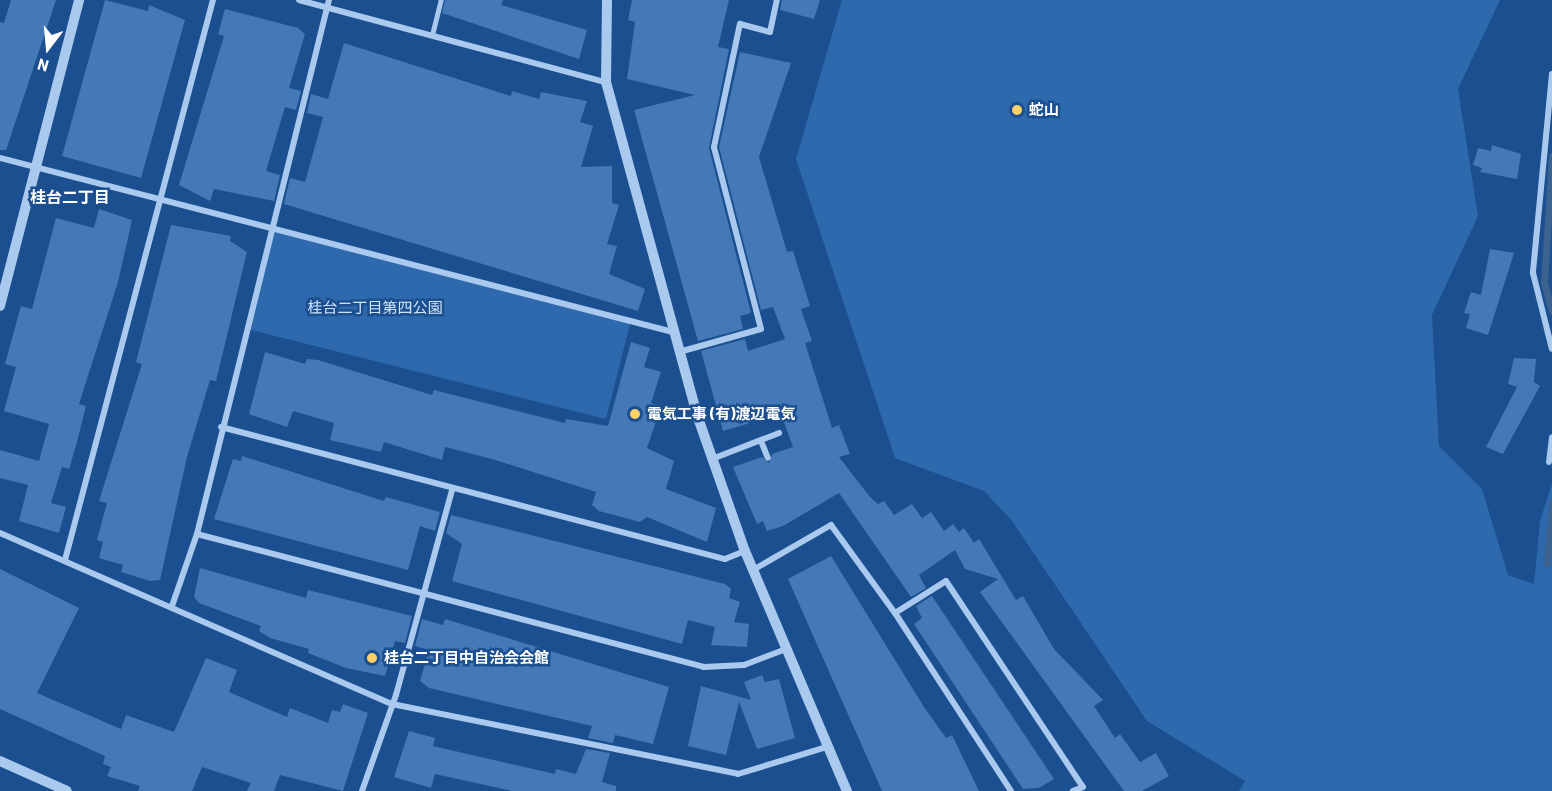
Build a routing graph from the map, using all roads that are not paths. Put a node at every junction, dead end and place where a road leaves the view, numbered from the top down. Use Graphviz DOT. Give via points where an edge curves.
graph roads {
  1 [pos="79,0"];
  2 [pos="213,0"];
  3 [pos="299,0"];
  4 [pos="441,0"];
  5 [pos="607,0"];
  6 [pos="777,0"];
  7 [pos="329,4"];
  8 [pos="432,35"];
  9 [pos="1552,74"];
  10 [pos="606,82"];
  11 [pos="0,158"];
  12 [pos="37,167"];
  13 [pos="160,199"];
  14 [pos="272,229"];
  15 [pos="0,306"];
  16 [pos="673,332"];
  17 [pos="1552,349"];
  18 [pos="679,352"];
  19 [pos="221,427"];
  20 [pos="779,433"];
  21 [pos="1552,437"];
  22 [pos="761,441"];
  23 [pos="768,458"];
  24 [pos="712,459"];
  25 [pos="1549,462"];
  26 [pos="452,490"];
  27 [pos="0,533"];
  28 [pos="197,534"];
  29 [pos="745,551"];
  30 [pos="65,560"];
  31 [pos="753,570"];
  32 [pos="424,594"];
  33 [pos="171,606"];
  34 [pos="895,613"];
  35 [pos="786,649"];
  36 [pos="392,704"];
  37 [pos="827,747"];
  38 [pos="0,760"];
  39 [pos="67,791"];
  40 [pos="362,791"];
  41 [pos="847,791"];
  42 [pos="1011,791"];
  43 [pos="1073,791"];
  1 -- 12 [label="street"];
  2 -- 13 [label="street"];
  3 -- 7 [label="street"];
  4 -- 8 [label="lane"];
  5 -- 10 [label="street"];
  6 -- 18 [label="street" via="770,32 740,24 714,147 761,329"];
  7 -- 8 [label="street"];
  7 -- 14 [label="street"];
  8 -- 10 [label="street"];
  9 -- 17 [label="street" via="1533,273"];
  10 -- 16 [label="street"];
  11 -- 12 [label="street"];
  12 -- 13 [label="street"];
  12 -- 15 [label="street"];
  13 -- 14 [label="street"];
  13 -- 30 [label="street"];
  14 -- 16 [label="street"];
  14 -- 19 [label="street"];
  16 -- 18 [label="street"];
  18 -- 24 [label="street"];
  19 -- 26 [label="street"];
  19 -- 28 [label="street"];
  20 -- 22 [label="street"];
  21 -- 25 [label="street"];
  22 -- 23 [label="street"];
  22 -- 24 [label="street"];
  24 -- 29 [label="street"];
  26 -- 29 [label="street" via="726,558"];
  26 -- 32 [label="street"];
  27 -- 30 [label="street"];
  28 -- 32 [label="street"];
  28 -- 33 [label="street"];
  29 -- 31 [label="street"];
  30 -- 33 [label="street"];
  31 -- 34 [label="street" via="831,525"];
  31 -- 35 [label="street"];
  32 -- 35 [label="street" via="704,667 744,665"];
  32 -- 36 [label="street"];
  33 -- 36 [label="street"];
  34 -- 42 [label="street"];
  34 -- 43 [label="street" via="946,581 1083,787"];
  35 -- 37 [label="street"];
  36 -- 37 [label="street" via="738,774"];
  36 -- 40 [label="street"];
  37 -- 41 [label="street"];
  38 -- 39 [label="street"];
}
